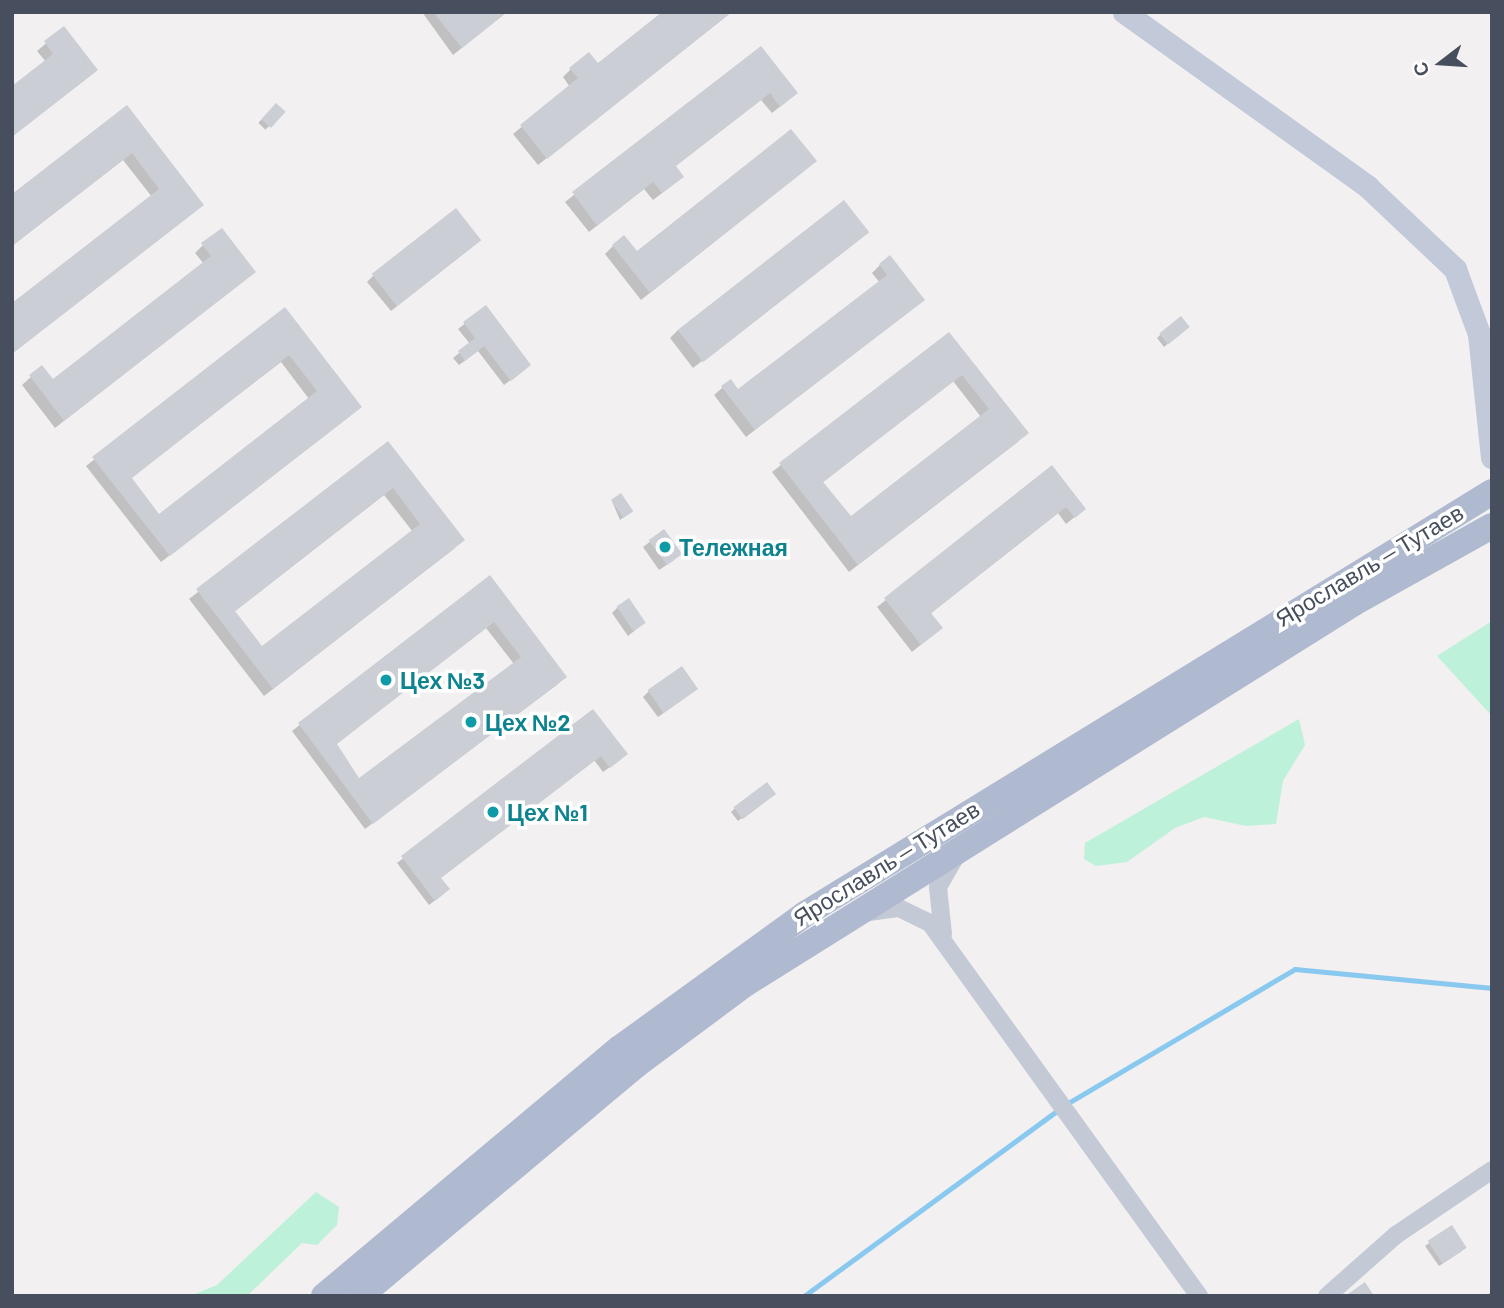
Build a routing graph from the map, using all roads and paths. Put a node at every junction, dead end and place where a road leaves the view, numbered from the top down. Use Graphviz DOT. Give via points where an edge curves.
graph roads {
  1 [pos="1124,12"];
  2 [pos="1492,457"];
  3 [pos="1492,492"];
  4 [pos="1492,526"];
  5 [pos="964,846"];
  6 [pos="846,918"];
  7 [pos="948,944"];
  8 [pos="1492,1170"];
  9 [pos="324,1296"];
  10 [pos="360,1296"];
  11 [pos="1199,1296"];
  12 [pos="1327,1296"];
  1 -- 2 [label="street" via="1368,187 1455,270 1479,334"];
  3 -- 9 [label="main road, Ярославль — Тутаев" via="805,914 620,1048"];
  4 -- 5 [label="main road, Ярославль — Тутаев" via="1354,603"];
  5 -- 6 [label="main road, Ярославль — Тутаев"];
  5 -- 7 [label="street" via="938,887 936,908"];
  6 -- 7 [label="street" via="899,908 930,923"];
  6 -- 10 [label="main road, Ярославль — Тутаев" via="636,1065"];
  7 -- 11 [label="street"];
  8 -- 12 [label="street" via="1396,1235"];
}
